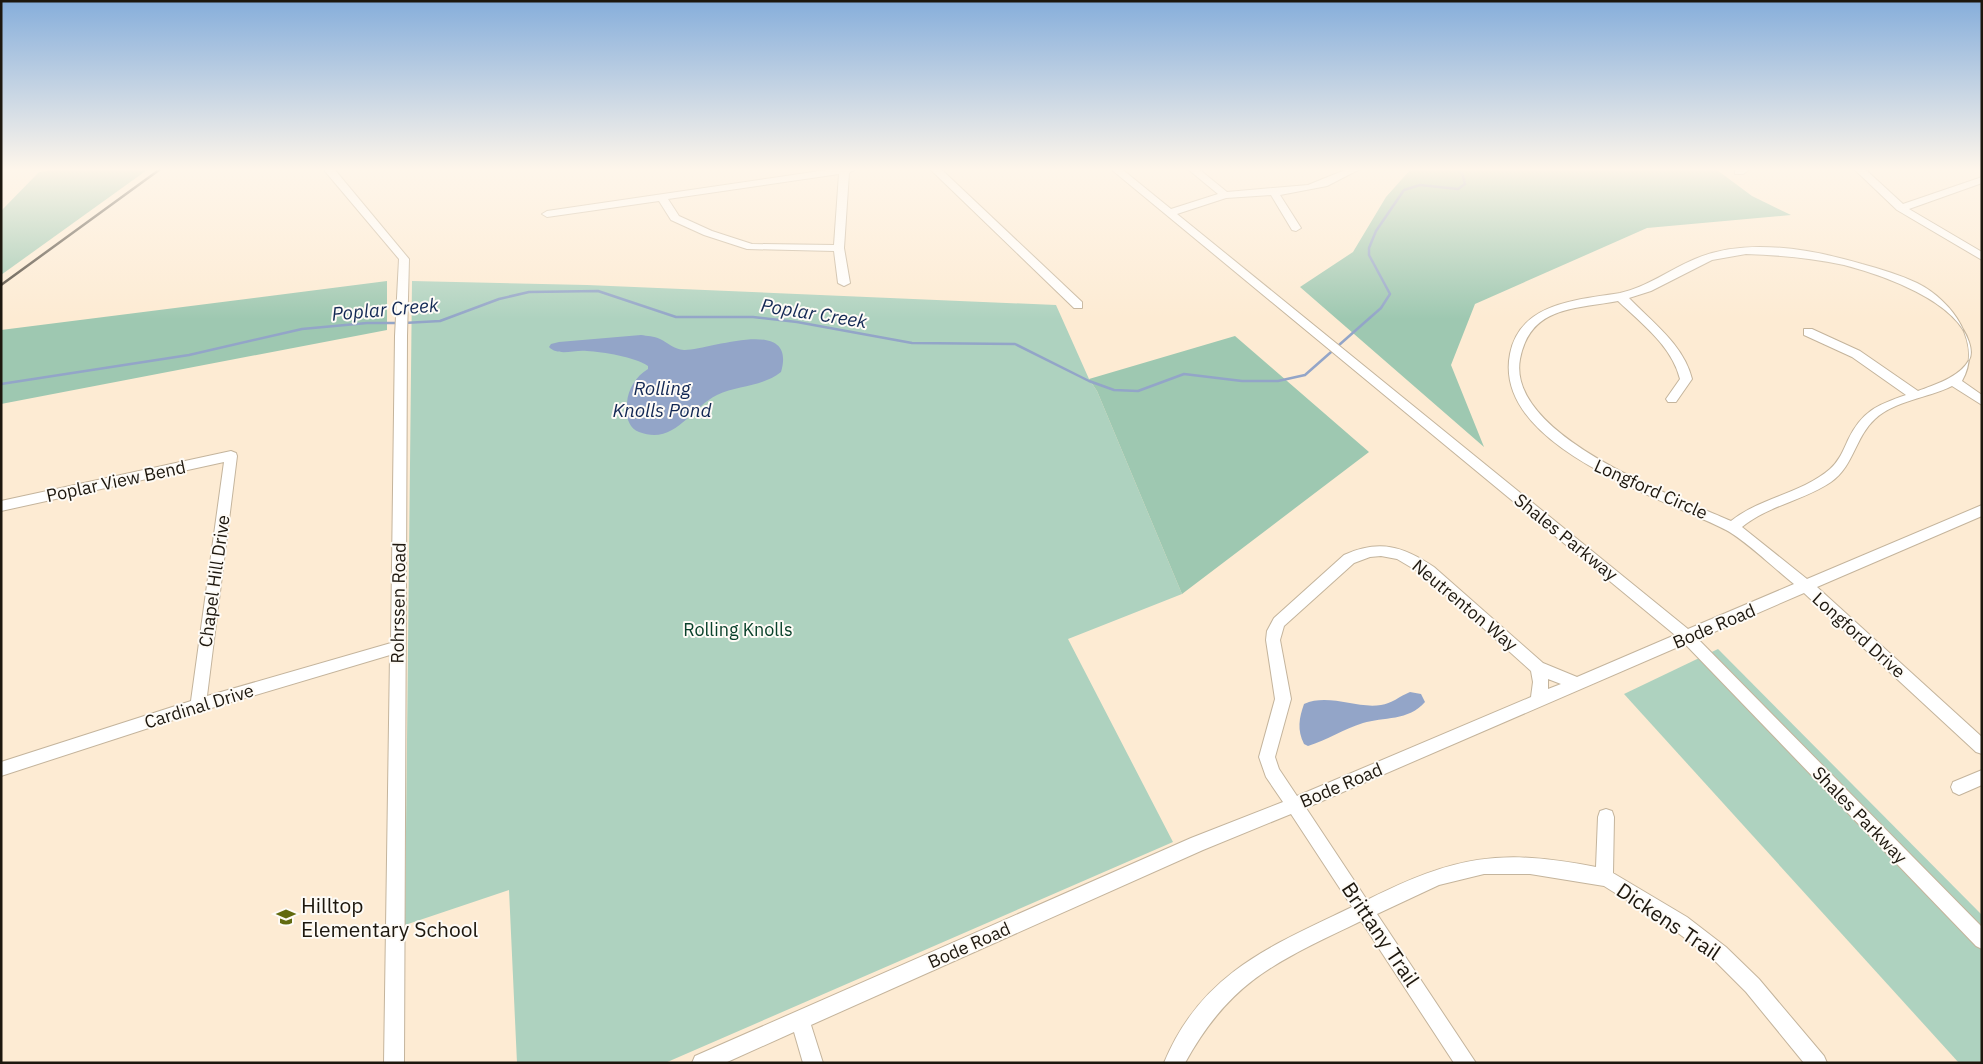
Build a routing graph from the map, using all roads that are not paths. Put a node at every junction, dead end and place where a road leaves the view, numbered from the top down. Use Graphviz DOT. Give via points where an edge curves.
graph roads {
  1 [pos="371,220"];
  2 [pos="679,220"];
  3 [pos="842,220"];
  4 [pos="988,220"];
  5 [pos="1178,220"];
  6 [pos="1291,220"];
  7 [pos="1920,220"];
  8 [pos="1296,228"];
  9 [pos="839,248"];
  10 [pos="1982,257"];
  11 [pos="844,283"];
  12 [pos="1620,296"];
  13 [pos="1078,305"];
  14 [pos="1808,332"];
  15 [pos="1979,341"];
  16 [pos="1953,381"];
  17 [pos="1915,395"];
  18 [pos="1672,399"];
  19 [pos="1982,401"];
  20 [pos="231,456"];
  21 [pos="1,506"];
  22 [pos="1982,510"];
  23 [pos="1733,527"];
  24 [pos="1807,587"];
  25 [pos="1687,637"];
  26 [pos="398,647"];
  27 [pos="1538,668"];
  28 [pos="1578,684"];
  29 [pos="1538,701"];
  30 [pos="198,705"];
  31 [pos="1982,747"];
  32 [pos="1,769"];
  33 [pos="1982,777"];
  34 [pos="1959,787"];
  35 [pos="1295,805"];
  36 [pos="1606,817"];
  37 [pos="1604,878"];
  38 [pos="1365,911"];
  39 [pos="1982,940"];
  40 [pos="800,1021"];
  41 [pos="394,1063"];
  42 [pos="702,1063"];
  43 [pos="813,1063"];
  44 [pos="1174,1063"];
  45 [pos="1466,1063"];
  46 [pos="1817,1063"];
  1 -- 26 [label="street, Rohrssen Road" via="404,259"];
  2 -- 9 [label="street" via="751,247"];
  3 -- 9 [label="street"];
  4 -- 13 [label="street"];
  5 -- 25 [label="street, Shales Parkway"];
  6 -- 8 [label="street"];
  7 -- 10 [label="street"];
  9 -- 11 [label="street"];
  12 -- 15 [label="street, Longford Circle" via="1652,287 1694,263 1720,254 1795,255 1857,265 1914,285 1956,314"];
  12 -- 18 [label="street" via="1682,364 1686,379"];
  12 -- 23 [label="street, Longford Circle" via="1564,306 1547,313 1526,329 1514,352 1513,364 1522,396 1550,432 1594,464"];
  14 -- 17 [label="street" via="1856,354"];
  15 -- 16 [label="street, Longford Circle" via="1975,361"];
  16 -- 17 [label="street, Longford Circle"];
  16 -- 19 [label="street"];
  17 -- 23 [label="street, Longford Circle" via="1876,411 1868,418 1836,471 1804,491 1750,514"];
  20 -- 21 [label="street, Poplar View Bend"];
  20 -- 30 [label="street, Chapel Hill Drive"];
  22 -- 24 [label="street, Bode Road"];
  23 -- 24 [label="street, Longford Drive"];
  24 -- 25 [label="street, Bode Road"];
  24 -- 31 [label="street, Longford Drive"];
  25 -- 28 [label="street, Bode Road"];
  25 -- 39 [label="street, Shales Parkway"];
  26 -- 30 [label="street, Cardinal Drive"];
  26 -- 41 [label="street, Rohrssen Road"];
  27 -- 28 [label="street, Neutrenton Way"];
  27 -- 29 [label="street" via="1541,682"];
  27 -- 35 [label="street, Neutrenton Way" via="1412,559 1393,551 1360,552 1349,558 1274,630 1282,699 1267,757 1272,772"];
  28 -- 29 [label="street, Bode Road"];
  29 -- 35 [label="street, Bode Road"];
  30 -- 32 [label="street, Cardinal Drive"];
  33 -- 34 [label="street"];
  35 -- 38 [label="street, Brittany Trail"];
  35 -- 40 [label="street, Bode Road" via="1197,844"];
  36 -- 37 [label="street"];
  37 -- 38 [label="street, Dickens Trail" via="1538,866 1490,864 1452,872"];
  37 -- 46 [label="street, Dickens Trail" via="1702,938 1763,998"];
  38 -- 44 [label="street, Dickens Trail" via="1270,956 1241,974 1214,999 1188,1035"];
  38 -- 45 [label="street, Brittany Trail"];
  40 -- 42 [label="street, Bode Road"];
  40 -- 43 [label="street"];
}
